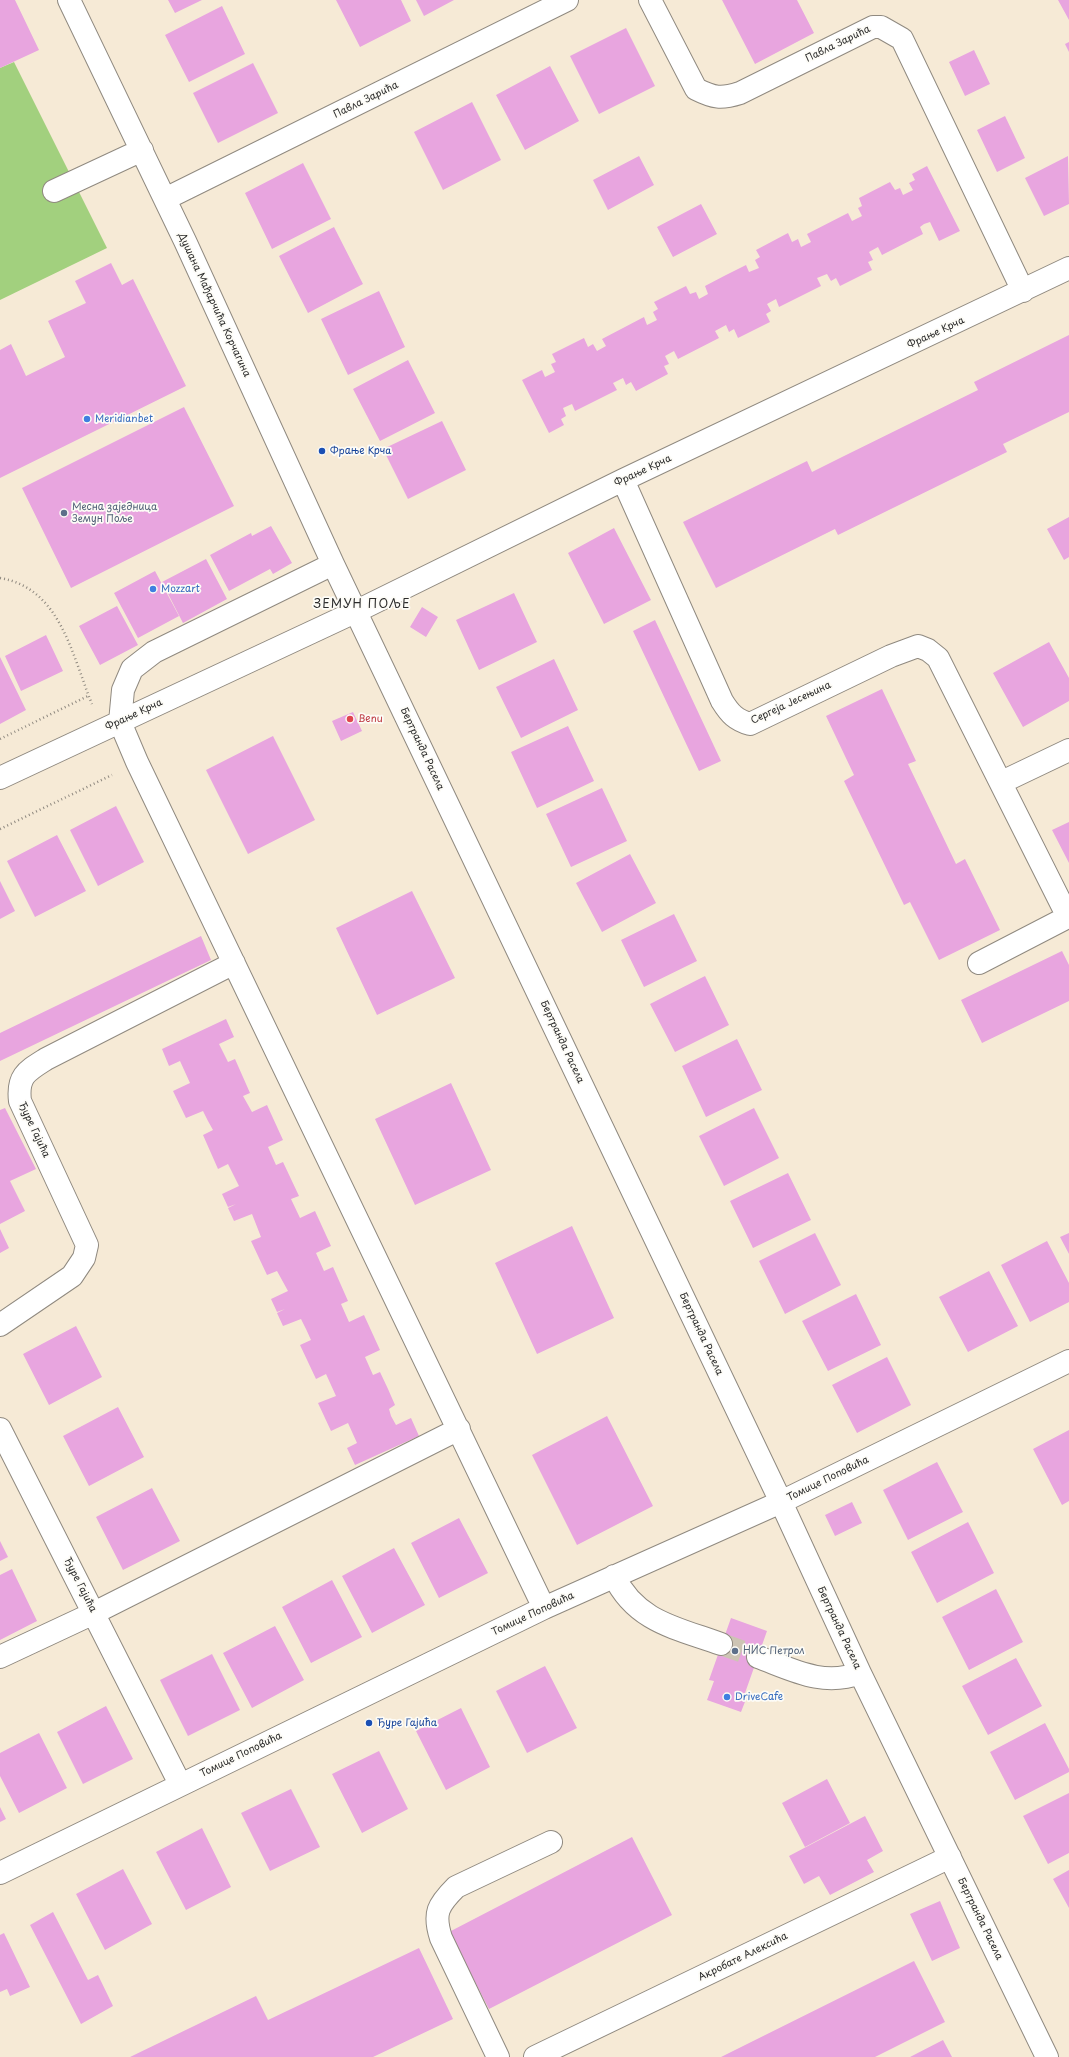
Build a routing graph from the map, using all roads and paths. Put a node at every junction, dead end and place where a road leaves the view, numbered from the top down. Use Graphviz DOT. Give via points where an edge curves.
graph roads {
  1 [pos="69,0"];
  2 [pos="567,0"];
  3 [pos="650,0"];
  4 [pos="142,150"];
  5 [pos="54,191"];
  6 [pos="165,200"];
  7 [pos="1069,268"];
  8 [pos="1023,291"];
  9 [pos="623,480"];
  10 [pos="333,564"];
  11 [pos="0,578"];
  12 [pos="357,611"];
  13 [pos="88,696"];
  14 [pos="111,727"];
  15 [pos="0,739"];
  16 [pos="1069,750"];
  17 [pos="137,762"];
  18 [pos="0,778"];
  19 [pos="1002,782"];
  20 [pos="0,829"];
  21 [pos="234,963"];
  22 [pos="979,963"];
  23 [pos="0,1325"];
  24 [pos="1069,1361"];
  25 [pos="0,1428"];
  26 [pos="458,1429"];
  27 [pos="781,1502"];
  28 [pos="614,1576"];
  29 [pos="544,1608"];
  30 [pos="94,1613"];
  31 [pos="721,1644"];
  32 [pos="0,1657"];
  33 [pos="758,1658"];
  34 [pos="860,1673"];
  35 [pos="180,1784"];
  36 [pos="551,1842"];
  37 [pos="950,1857"];
  38 [pos="0,1873"];
  39 [pos="498,2057"];
  40 [pos="535,2057"];
  41 [pos="1047,2057"];
  1 -- 4 [label="street, Душана Мађарчића Корчагина"];
  2 -- 6 [label="street, Павла Зарића"];
  3 -- 8 [label="street, Павла Зарића" via="696,89 711,97 726,98 740,93 873,27 881,27 902,39"];
  4 -- 5 [label="street"];
  4 -- 6 [label="street, Душана Мађарчића Корчагина"];
  6 -- 10 [label="street, Душана Мађарчића Корчагина"];
  7 -- 8 [label="street, Фрање Крча"];
  8 -- 9 [label="street, Фрање Крча"];
  9 -- 12 [label="street, Фрање Крча"];
  9 -- 19 [label="street, Сергеја Јесењина" via="730,714 750,724 891,656 918,646 938,658"];
  10 -- 12 [label="street, Душана Мађарчића Корчагина"];
  10 -- 14 [label="street" via="154,652 132,669"];
  11 -- 13 [label="path" via="13,580 46,602 62,627"];
  12 -- 14 [label="street, Фрање Крча"];
  12 -- 27 [label="street, Бертранда Расела"];
  13 -- 14 [label="path"];
  13 -- 15 [label="path"];
  14 -- 17 [label="street"];
  14 -- 18 [label="street, Фрање Крча"];
  16 -- 19 [label="street"];
  17 -- 20 [label="path"];
  17 -- 21 [label="street"];
  19 -- 22 [label="street, Сергеја Јесењина" via="1068,917"];
  21 -- 23 [label="street, Ђуре Гајића" via="46,1059 24,1075 20,1083 20,1100 86,1245 84,1258 72,1276"];
  21 -- 26 [label="street"];
  24 -- 27 [label="street, Томице Поповића"];
  25 -- 30 [label="street, Ђуре Гајића"];
  26 -- 29 [label="street"];
  26 -- 30 [label="street"];
  27 -- 28 [label="street, Томице Поповића"];
  27 -- 34 [label="street, Бертранда Расела"];
  28 -- 29 [label="street, Томице Поповића"];
  28 -- 31 [label="street" via="630,1601 643,1612 660,1622"];
  29 -- 35 [label="street, Томице Поповића"];
  30 -- 32 [label="street"];
  30 -- 35 [label="street, Ђуре Гајића"];
  33 -- 34 [label="street" via="825,1679 839,1679"];
  34 -- 37 [label="street, Бертранда Расела"];
  35 -- 38 [label="street, Томице Поповића"];
  36 -- 39 [label="street" via="456,1887 444,1898 437,1912 436,1924 441,1938"];
  37 -- 40 [label="street, Акробате Алексића"];
  37 -- 41 [label="street, Бертранда Расела"];
}
